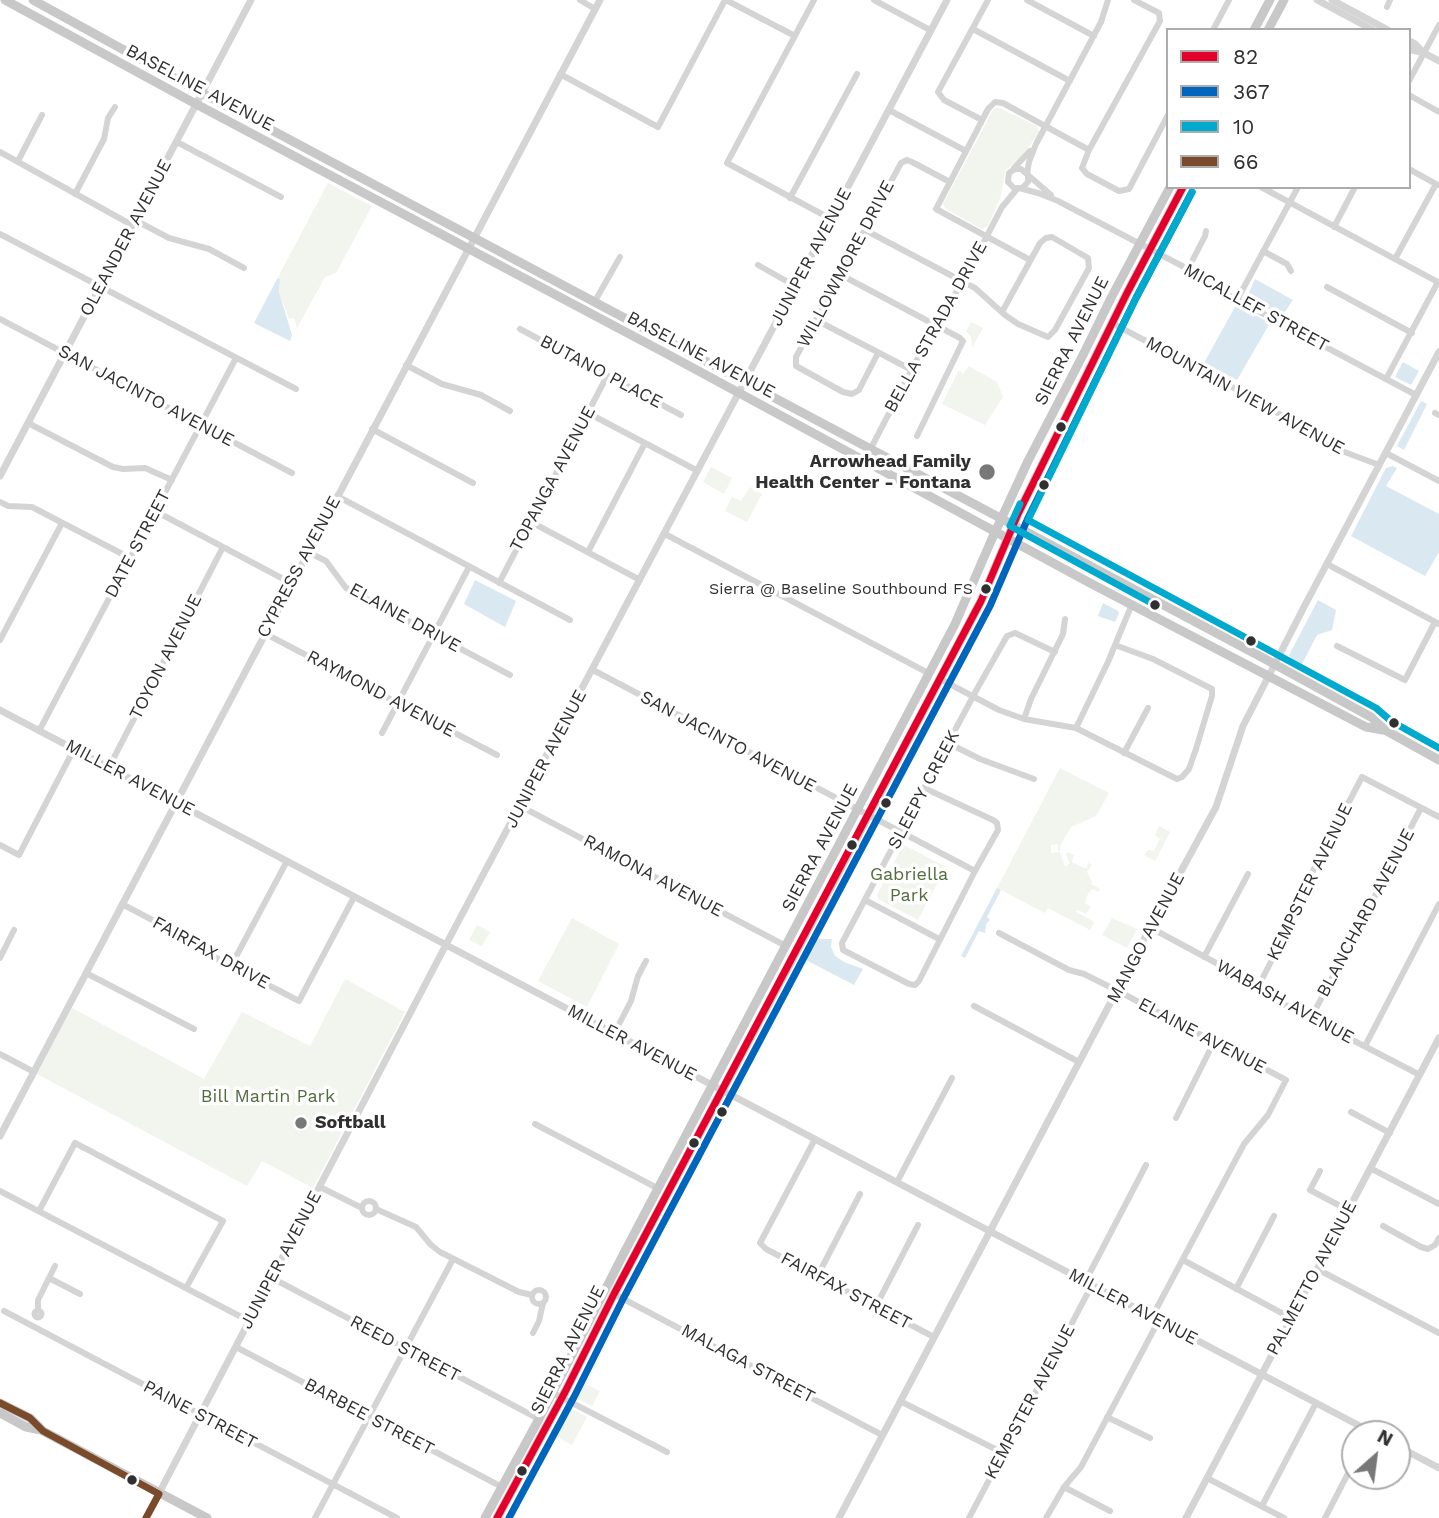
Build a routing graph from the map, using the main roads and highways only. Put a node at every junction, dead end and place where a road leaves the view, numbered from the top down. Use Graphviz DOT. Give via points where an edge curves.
graph roads {
  1 [pos="5,0"];
  2 [pos="33,0"];
  3 [pos="1270,0"];
  4 [pos="1284,0"];
  5 [pos="1255,28"];
  6 [pos="1269,28"];
  7 [pos="1169,189"];
  8 [pos="1182,189"];
  9 [pos="1002,517"];
  10 [pos="1014,524"];
  11 [pos="996,531"];
  12 [pos="1008,538"];
  13 [pos="1385,730"];
  14 [pos="1439,760"];
  15 [pos="557,1395"];
  16 [pos="0,1403"];
  17 [pos="0,1413"];
  18 [pos="43,1431"];
  19 [pos="207,1518"];
  20 [pos="485,1518"];
  21 [pos="497,1518"];
  1 -- 11 [label="main road, BASELINE AVENUE"];
  2 -- 9 [label="main road, BASELINE AVENUE"];
  3 -- 5 [label="main road"];
  4 -- 6 [label="main road"];
  7 -- 9 [label="main road, SIERRA AVENUE"];
  8 -- 10 [label="main road, SIERRA AVENUE"];
  9 -- 10 [label="main road, BASELINE AVENUE"];
  9 -- 11 [label="main road, SIERRA AVENUE"];
  10 -- 12 [label="main road, SIERRA AVENUE"];
  10 -- 13 [label="main road, BASELINE AVENUE" via="1371,717"];
  11 -- 12 [label="main road, BASELINE AVENUE"];
  11 -- 15 [label="main road, SIERRA AVENUE" via="930,674 614,1271"];
  12 -- 13 [label="main road, BASELINE AVENUE" via="1366,727"];
  12 -- 15 [label="main road, SIERRA AVENUE" via="981,601 868,816"];
  13 -- 14 [label="main road, BASELINE AVENUE"];
  15 -- 20 [label="main road, SIERRA AVENUE"];
  15 -- 21 [label="main road, SIERRA AVENUE"];
  16 -- 18 [label="main road" via="30,1418"];
  17 -- 18 [label="main road"];
  18 -- 19 [label="main road"];
}
